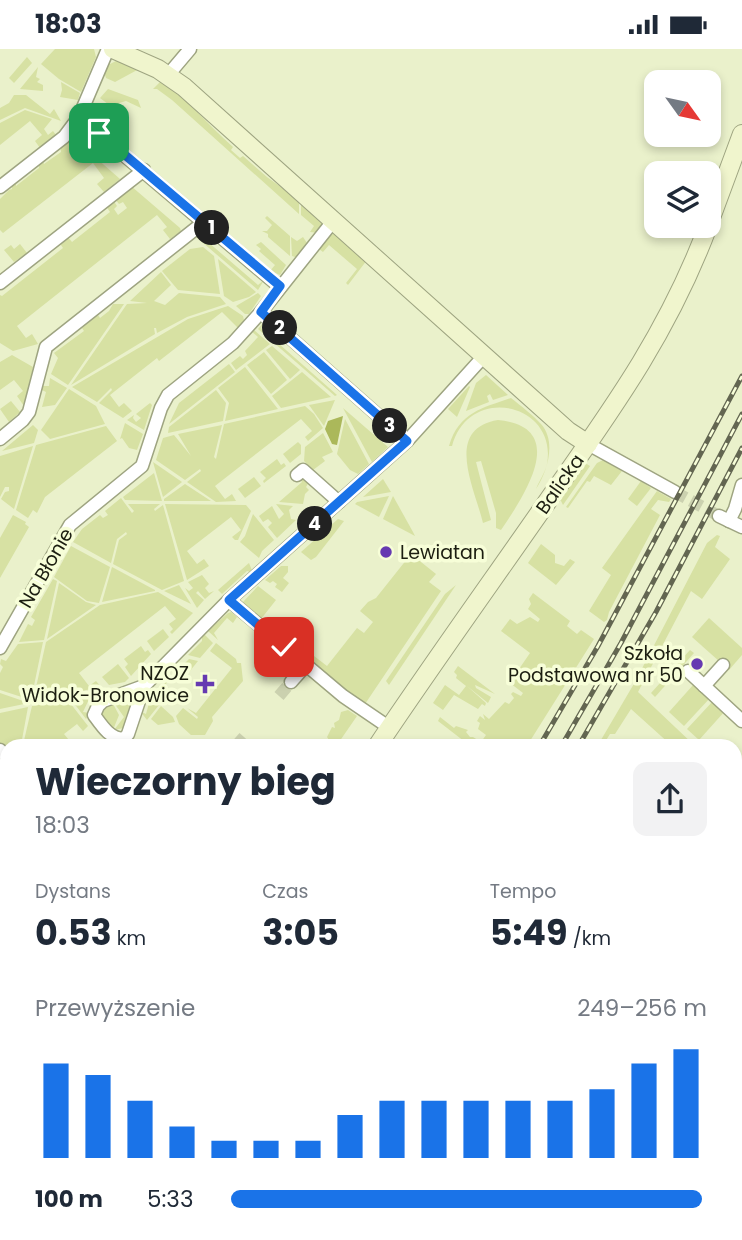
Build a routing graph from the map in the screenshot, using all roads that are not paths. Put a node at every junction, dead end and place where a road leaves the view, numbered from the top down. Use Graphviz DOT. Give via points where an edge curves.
graph roads {
  1 [pos="111,49"];
  2 [pos="190,49"];
  3 [pos="168,75"];
  4 [pos="79,117"];
  5 [pos="742,134"];
  6 [pos="144,170"];
  7 [pos="0,187"];
  8 [pos="721,190"];
  9 [pos="334,220"];
  10 [pos="204,222"];
  11 [pos="702,238"];
  12 [pos="0,283"];
  13 [pos="280,286"];
  14 [pos="261,312"];
  15 [pos="484,356"];
  16 [pos="0,439"];
  17 [pos="407,441"];
  18 [pos="589,444"];
  19 [pos="297,475"];
  20 [pos="742,485"];
  21 [pos="675,492"];
  22 [pos="339,502"];
  23 [pos="742,527"];
  24 [pos="229,600"];
  25 [pos="0,648"];
  26 [pos="306,665"];
  27 [pos="723,665"];
  28 [pos="688,671"];
  29 [pos="291,682"];
  30 [pos="144,686"];
  31 [pos="704,686"];
  32 [pos="742,720"];
  33 [pos="390,728"];
  34 [pos="120,739"];
  35 [pos="122,739"];
  36 [pos="382,739"];
  1 -- 3 [label="street"];
  1 -- 4 [label="street"];
  2 -- 3 [label="street"];
  3 -- 9 [label="street"];
  4 -- 6 [label="street"];
  4 -- 7 [label="street" via="64,137"];
  5 -- 8 [label="street, Balicka"];
  6 -- 10 [label="street"];
  6 -- 12 [label="street"];
  9 -- 13 [label="street, Na Błonie"];
  9 -- 15 [label="street"];
  10 -- 13 [label="street"];
  10 -- 16 [label="street" via="46,347 29,412"];
  11 -- 18 [label="street, Balicka" via="662,331"];
  13 -- 14 [label="street, Na Błonie"];
  14 -- 17 [label="street"];
  14 -- 25 [label="street, Na Błonie" via="233,343 168,395 142,466 69,525"];
  15 -- 17 [label="street"];
  15 -- 18 [label="street" via="568,431"];
  17 -- 22 [label="street"];
  18 -- 21 [label="street"];
  18 -- 33 [label="street, Balicka"];
  19 -- 22 [label="street" via="303,470"];
  20 -- 23 [label="street" via="724,518"];
  22 -- 24 [label="street"];
  24 -- 26 [label="street"];
  24 -- 30 [label="street"];
  26 -- 29 [label="street"];
  26 -- 33 [label="street"];
  27 -- 31 [label="street"];
  28 -- 31 [label="street"];
  30 -- 34 [label="street" via="107,698 96,710 94,715 103,727"];
  30 -- 35 [label="street" via="130,730"];
  31 -- 32 [label="street"];
  33 -- 36 [label="street, Balicka"];
}
